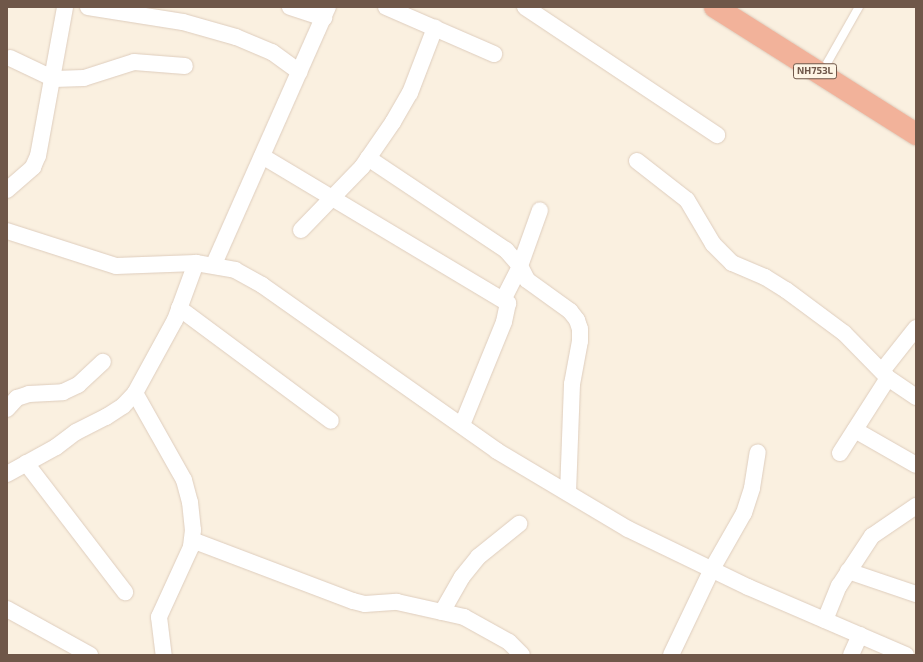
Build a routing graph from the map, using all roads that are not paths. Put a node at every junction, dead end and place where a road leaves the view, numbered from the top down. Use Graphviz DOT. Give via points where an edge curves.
graph roads {
  1 [pos="64,7"];
  2 [pos="88,7"];
  3 [pos="290,7"];
  4 [pos="386,7"];
  5 [pos="525,7"];
  6 [pos="715,7"];
  7 [pos="859,7"];
  8 [pos="326,12"];
  9 [pos="436,28"];
  10 [pos="494,54"];
  11 [pos="10,58"];
  12 [pos="185,66"];
  13 [pos="300,72"];
  14 [pos="821,74"];
  15 [pos="54,79"];
  16 [pos="916,134"];
  17 [pos="717,135"];
  18 [pos="262,156"];
  19 [pos="368,158"];
  20 [pos="637,161"];
  21 [pos="7,190"];
  22 [pos="333,196"];
  23 [pos="540,210"];
  24 [pos="301,230"];
  25 [pos="7,231"];
  26 [pos="196,263"];
  27 [pos="214,264"];
  28 [pos="520,266"];
  29 [pos="504,298"];
  30 [pos="179,308"];
  31 [pos="916,328"];
  32 [pos="104,362"];
  33 [pos="885,375"];
  34 [pos="135,393"];
  35 [pos="916,397"];
  36 [pos="7,409"];
  37 [pos="331,420"];
  38 [pos="462,426"];
  39 [pos="855,430"];
  40 [pos="758,452"];
  41 [pos="840,453"];
  42 [pos="26,464"];
  43 [pos="916,465"];
  44 [pos="8,470"];
  45 [pos="568,493"];
  46 [pos="916,506"];
  47 [pos="519,524"];
  48 [pos="192,540"];
  49 [pos="712,569"];
  50 [pos="848,571"];
  51 [pos="125,592"];
  52 [pos="916,594"];
  53 [pos="7,609"];
  54 [pos="442,612"];
  55 [pos="825,620"];
  56 [pos="860,635"];
  57 [pos="90,655"];
  58 [pos="164,655"];
  59 [pos="522,655"];
  60 [pos="671,655"];
  61 [pos="852,655"];
  62 [pos="906,655"];
  1 -- 15 [label="street"];
  2 -- 13 [label="street" via="183,22 236,37 272,52"];
  3 -- 8 [label="street"];
  4 -- 9 [label="street"];
  5 -- 17 [label="street"];
  6 -- 14 [label="highway, NH753L"];
  7 -- 14 [label="lane"];
  8 -- 13 [label="street"];
  9 -- 10 [label="street"];
  9 -- 19 [label="street" via="410,93"];
  11 -- 15 [label="street"];
  12 -- 15 [label="street" via="134,62 84,78"];
  13 -- 18 [label="street"];
  14 -- 16 [label="highway, NH753L"];
  15 -- 21 [label="street" via="34,167"];
  18 -- 22 [label="street"];
  18 -- 27 [label="street"];
  19 -- 22 [label="street"];
  19 -- 28 [label="street" via="506,250"];
  20 -- 33 [label="street" via="687,200 722,255 732,263 765,277 786,290 844,333"];
  22 -- 24 [label="street"];
  22 -- 29 [label="street"];
  23 -- 28 [label="street"];
  25 -- 26 [label="street" via="116,266"];
  26 -- 27 [label="street"];
  26 -- 30 [label="street"];
  27 -- 38 [label="street" via="235,270 262,285"];
  28 -- 29 [label="street"];
  28 -- 45 [label="street" via="530,284 570,311 580,329 572,384"];
  29 -- 38 [label="street" via="508,308 504,322"];
  30 -- 34 [label="street"];
  30 -- 37 [label="street"];
  31 -- 33 [label="street"];
  32 -- 36 [label="street" via="78,385 68,390 29,394 17,398"];
  33 -- 35 [label="street"];
  33 -- 39 [label="street"];
  34 -- 42 [label="street" via="123,406"];
  34 -- 48 [label="street" via="184,480 190,502"];
  38 -- 45 [label="street" via="497,451"];
  39 -- 41 [label="street"];
  39 -- 43 [label="street"];
  40 -- 49 [label="street" via="752,488 744,513"];
  42 -- 44 [label="street"];
  42 -- 51 [label="street"];
  45 -- 49 [label="street" via="628,528"];
  46 -- 50 [label="street" via="872,536"];
  47 -- 54 [label="street" via="478,557 462,577"];
  48 -- 54 [label="street" via="353,601 365,604 397,602"];
  48 -- 58 [label="street" via="180,574 159,617"];
  49 -- 55 [label="street"];
  49 -- 60 [label="street"];
  50 -- 52 [label="street"];
  50 -- 55 [label="street"];
  53 -- 57 [label="street"];
  54 -- 59 [label="street" via="464,617 480,625 509,642"];
  55 -- 56 [label="street"];
  56 -- 61 [label="street"];
  56 -- 62 [label="street"];
}
